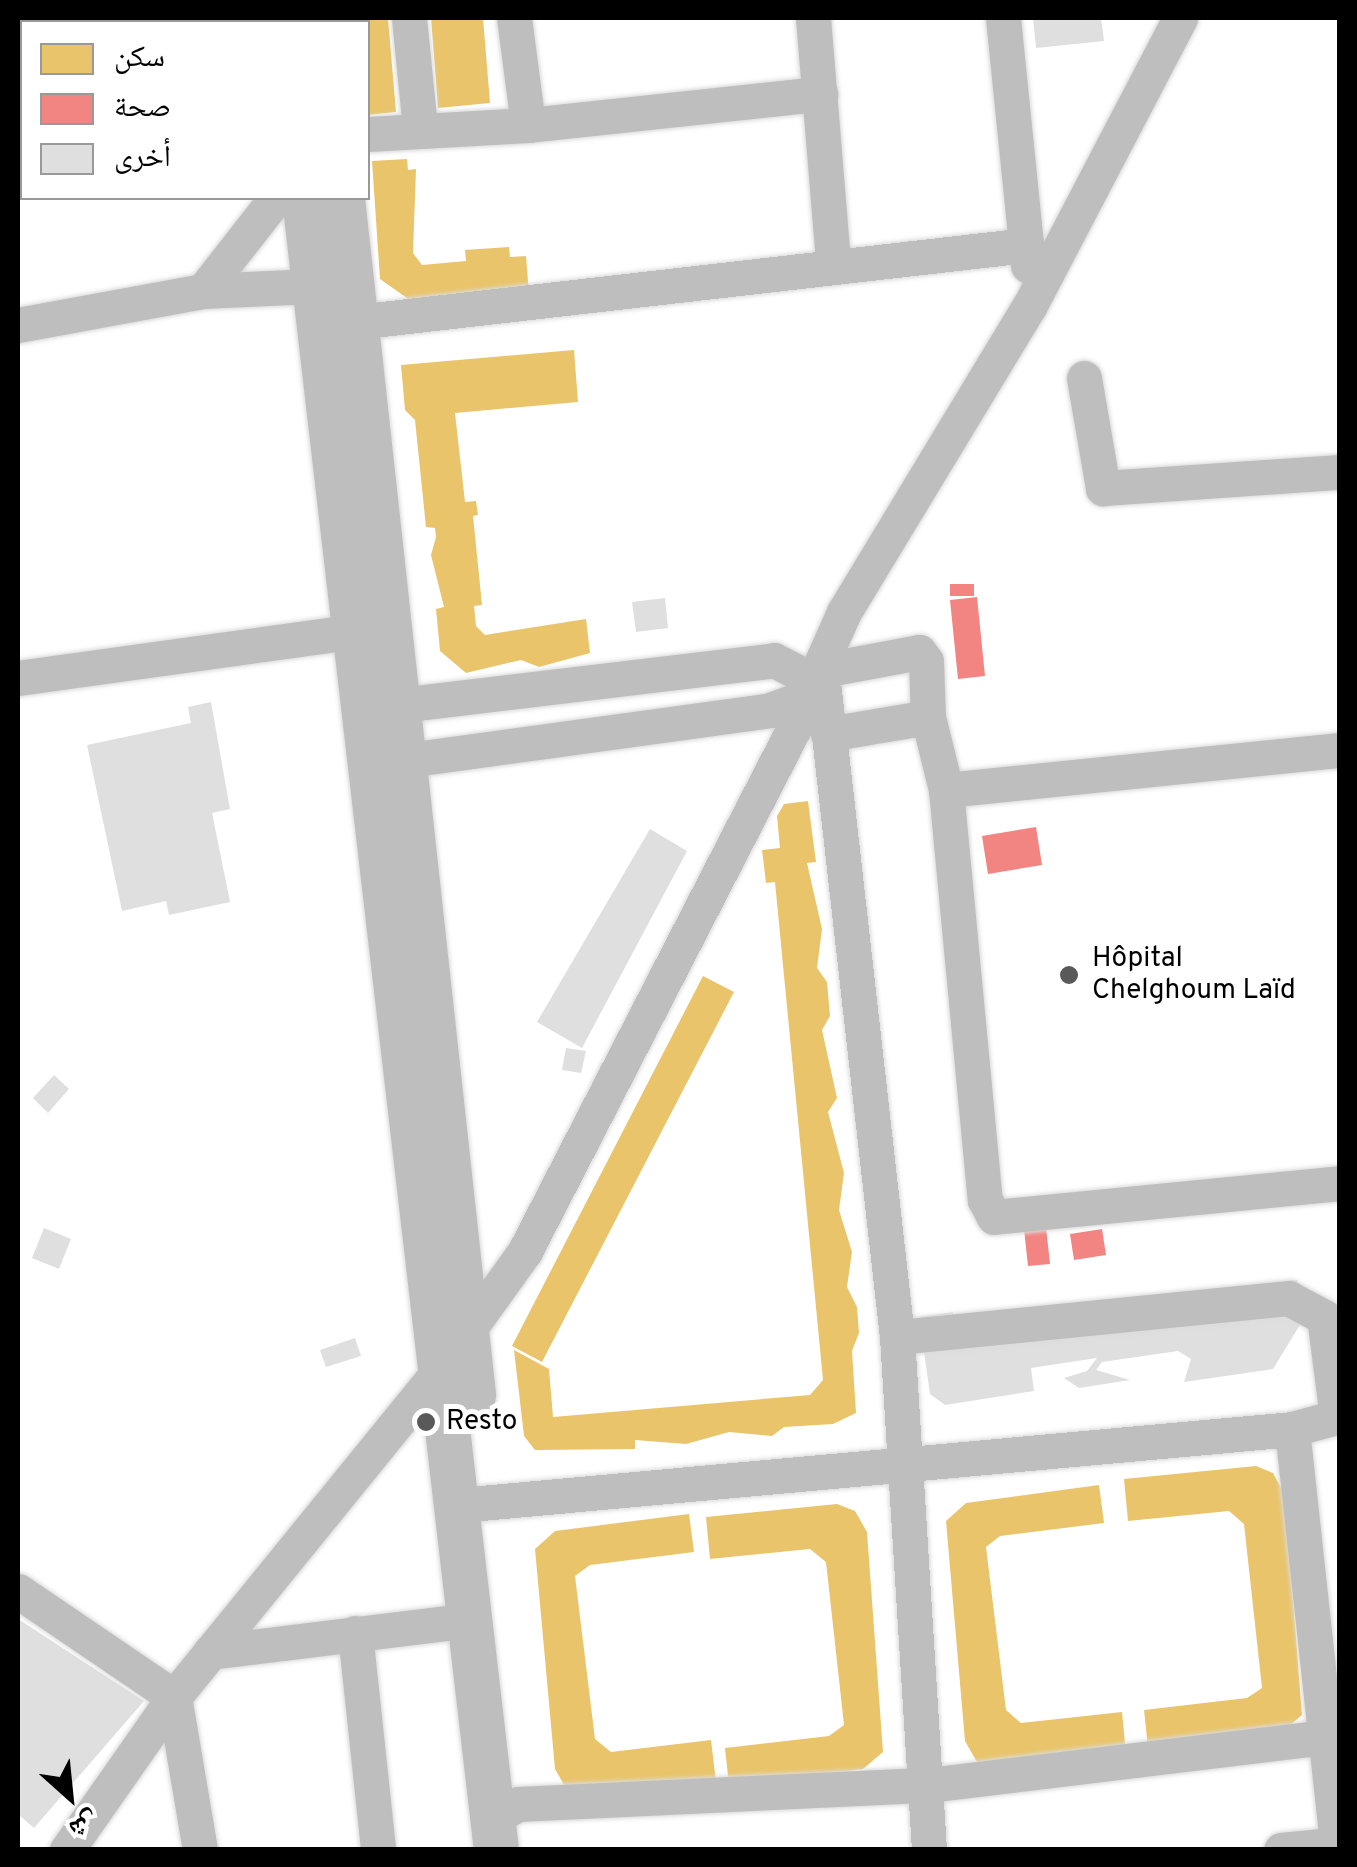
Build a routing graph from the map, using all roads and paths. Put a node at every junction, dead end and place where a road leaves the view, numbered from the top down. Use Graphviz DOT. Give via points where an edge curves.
graph roads {
  1 [pos="409,18"];
  2 [pos="514,18"];
  3 [pos="813,18"];
  4 [pos="1003,18"];
  5 [pos="1180,18"];
  6 [pos="820,94"];
  7 [pos="528,125"];
  8 [pos="420,129"];
  9 [pos="370,134"];
  10 [pos="274,200"];
  11 [pos="304,200"];
  12 [pos="342,200"];
  13 [pos="1027,245"];
  14 [pos="833,264"];
  15 [pos="314,286"];
  16 [pos="203,291"];
  17 [pos="1029,307"];
  18 [pos="356,322"];
  19 [pos="18,326"];
  20 [pos="1084,378"];
  21 [pos="1340,472"];
  22 [pos="350,632"];
  23 [pos="809,676"];
  24 [pos="18,678"];
  25 [pos="378,707"];
  26 [pos="928,717"];
  27 [pos="780,719"];
  28 [pos="828,734"];
  29 [pos="1340,750"];
  30 [pos="384,764"];
  31 [pos="832,771"];
  32 [pos="946,790"];
  33 [pos="1340,1183"];
  34 [pos="468,1327"];
  35 [pos="896,1337"];
  36 [pos="441,1368"];
  37 [pos="1338,1417"];
  38 [pos="1292,1430"];
  39 [pos="902,1462"];
  40 [pos="481,1503"];
  41 [pos="18,1592"];
  42 [pos="470,1620"];
  43 [pos="355,1633"];
  44 [pos="210,1652"];
  45 [pos="174,1697"];
  46 [pos="1331,1735"];
  47 [pos="928,1785"];
  48 [pos="502,1824"];
  49 [pos="1338,1846"];
  50 [pos="67,1850"];
  51 [pos="200,1850"];
  52 [pos="378,1850"];
  53 [pos="523,1850"];
  54 [pos="929,1850"];
  55 [pos="1281,1850"];
  1 -- 8 [label="street"];
  2 -- 7 [label="street"];
  3 -- 6 [label="street"];
  4 -- 13 [label="street"];
  5 -- 17 [label="street"];
  6 -- 7 [label="street"];
  6 -- 14 [label="street"];
  7 -- 8 [label="street"];
  8 -- 9 [label="street"];
  10 -- 16 [label="street"];
  11 -- 15 [label="main road"];
  12 -- 18 [label="main road"];
  13 -- 14 [label="street"];
  13 -- 17 [label="street"];
  14 -- 18 [label="street"];
  15 -- 16 [label="street"];
  15 -- 18 [label="street"];
  15 -- 22 [label="main road"];
  16 -- 19 [label="street"];
  17 -- 23 [label="street"];
  18 -- 25 [label="main road"];
  20 -- 21 [label="street" via="1104,488"];
  22 -- 24 [label="street"];
  22 -- 25 [label="main road"];
  23 -- 25 [label="street"];
  23 -- 26 [label="street" via="919,652 926,661"];
  23 -- 27 [label="street"];
  23 -- 28 [label="street"];
  25 -- 30 [label="main road"];
  26 -- 28 [label="street"];
  26 -- 32 [label="street"];
  27 -- 30 [label="street"];
  27 -- 31 [label="street"];
  27 -- 34 [label="street" via="525,1251"];
  28 -- 31 [label="street"];
  29 -- 32 [label="street"];
  30 -- 34 [label="main road"];
  30 -- 36 [label="main road"];
  31 -- 35 [label="street"];
  32 -- 33 [label="street" via="985,1200 994,1217"];
  34 -- 36 [label="street"];
  34 -- 40 [label="main road"];
  35 -- 37 [label="street" via="1289,1298 1324,1317"];
  35 -- 39 [label="street"];
  36 -- 42 [label="main road"];
  36 -- 44 [label="street"];
  37 -- 38 [label="street"];
  38 -- 39 [label="street"];
  38 -- 46 [label="street"];
  39 -- 40 [label="street"];
  39 -- 47 [label="street"];
  40 -- 48 [label="main road"];
  41 -- 45 [label="street"];
  42 -- 43 [label="street"];
  42 -- 48 [label="main road"];
  43 -- 44 [label="street"];
  43 -- 52 [label="street"];
  44 -- 45 [label="street"];
  45 -- 50 [label="street"];
  45 -- 51 [label="street"];
  46 -- 47 [label="street"];
  46 -- 49 [label="street"];
  47 -- 48 [label="street"];
  47 -- 54 [label="street"];
  48 -- 53 [label="main road"];
  49 -- 55 [label="street"];
}
